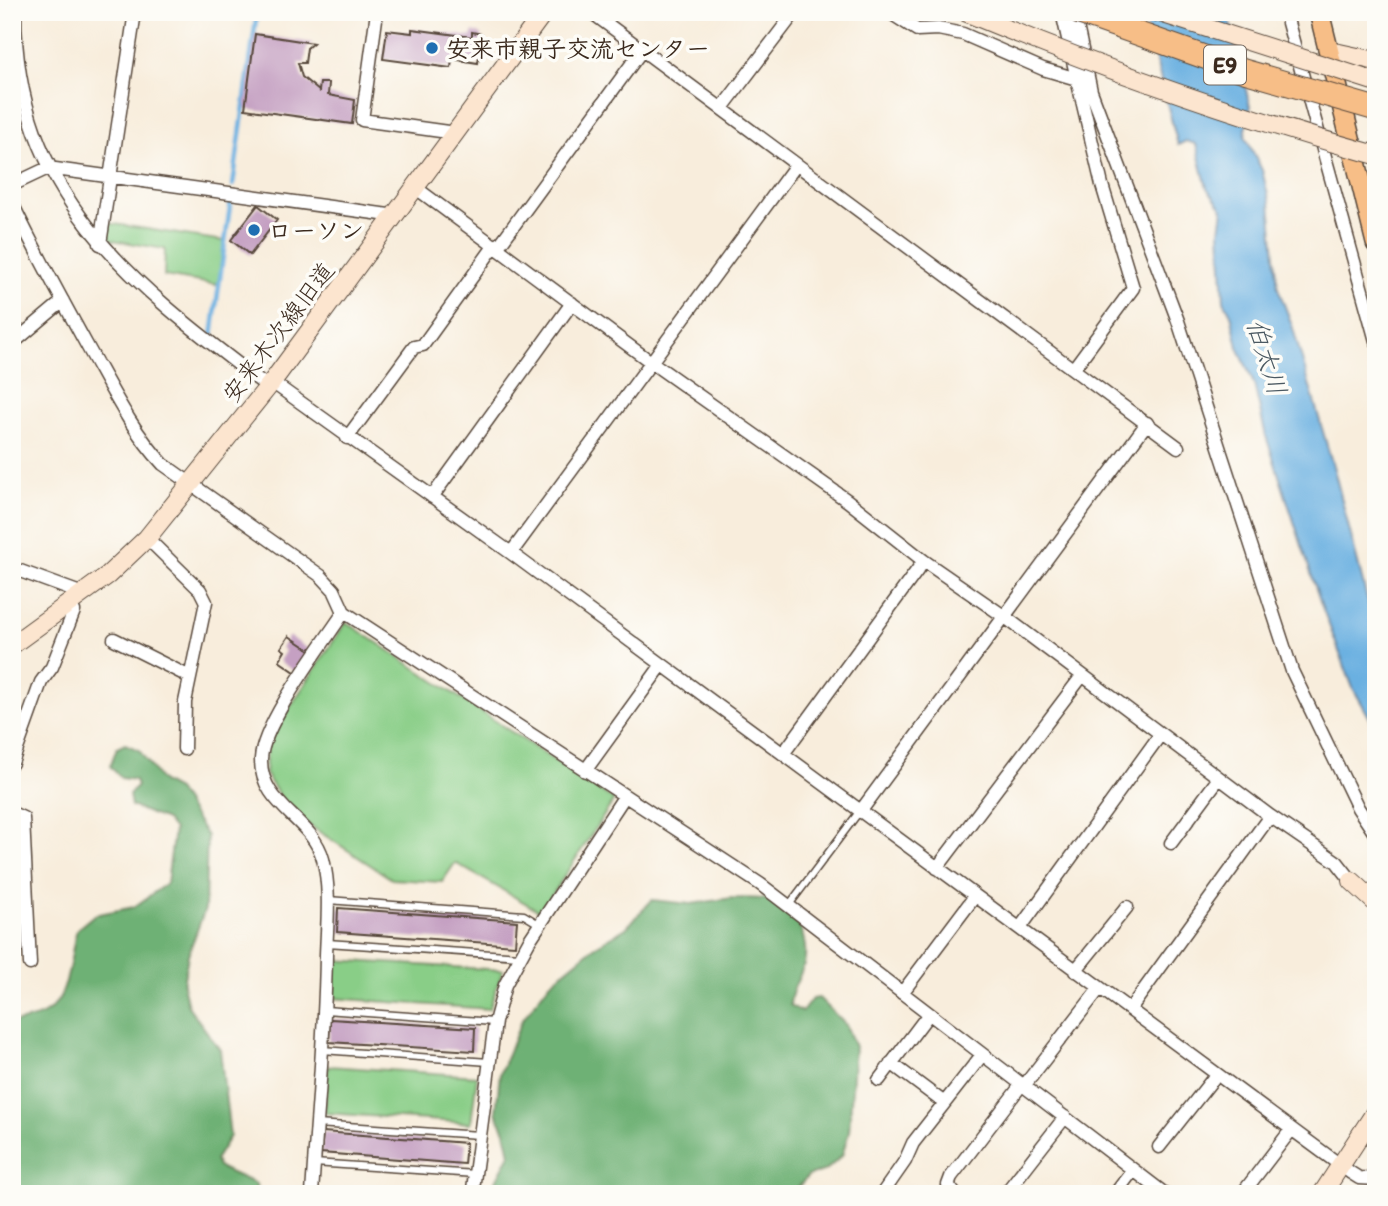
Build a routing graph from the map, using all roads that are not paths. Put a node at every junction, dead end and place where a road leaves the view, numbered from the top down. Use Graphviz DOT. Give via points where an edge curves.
graph roads {
  1 [pos="15,12"];
  2 [pos="135,12"];
  3 [pos="377,12"];
  4 [pos="544,12"];
  5 [pos="591,12"];
  6 [pos="795,12"];
  7 [pos="889,12"];
  8 [pos="965,12"];
  9 [pos="972,12"];
  10 [pos="1062,12"];
  11 [pos="1076,12"];
  12 [pos="1099,12"];
  13 [pos="1157,12"];
  14 [pos="1285,12"];
  15 [pos="1319,12"];
  16 [pos="962,34"];
  17 [pos="642,50"];
  18 [pos="1329,51"];
  19 [pos="1376,61"];
  20 [pos="1077,79"];
  21 [pos="1376,82"];
  22 [pos="1086,92"];
  23 [pos="1376,101"];
  24 [pos="722,108"];
  25 [pos="1376,110"];
  26 [pos="455,133"];
  27 [pos="1376,155"];
  28 [pos="796,165"];
  29 [pos="48,167"];
  30 [pos="113,174"];
  31 [pos="12,185"];
  32 [pos="1368,185"];
  33 [pos="416,188"];
  34 [pos="12,203"];
  35 [pos="396,216"];
  36 [pos="1376,243"];
  37 [pos="100,244"];
  38 [pos="496,246"];
  39 [pos="63,302"];
  40 [pos="572,303"];
  41 [pos="1376,341"];
  42 [pos="12,344"];
  43 [pos="651,362"];
  44 [pos="1074,368"];
  45 [pos="270,385"];
  46 [pos="1147,423"];
  47 [pos="347,438"];
  48 [pos="1178,447"];
  49 [pos="191,484"];
  50 [pos="432,497"];
  51 [pos="147,538"];
  52 [pos="511,553"];
  53 [pos="925,561"];
  54 [pos="12,568"];
  55 [pos="76,599"];
  56 [pos="344,612"];
  57 [pos="1005,617"];
  58 [pos="114,639"];
  59 [pos="12,645"];
  60 [pos="661,666"];
  61 [pos="1082,676"];
  62 [pos="190,677"];
  63 [pos="1160,735"];
  64 [pos="184,749"];
  65 [pos="783,754"];
  66 [pos="12,763"];
  67 [pos="585,771"];
  68 [pos="1219,778"];
  69 [pos="624,797"];
  70 [pos="860,812"];
  71 [pos="12,813"];
  72 [pos="1270,816"];
  73 [pos="1376,835"];
  74 [pos="1171,843"];
  75 [pos="937,868"];
  76 [pos="1352,881"];
  77 [pos="975,896"];
  78 [pos="328,900"];
  79 [pos="1376,903"];
  80 [pos="789,905"];
  81 [pos="1127,907"];
  82 [pos="540,925"];
  83 [pos="1020,928"];
  84 [pos="327,943"];
  85 [pos="520,956"];
  86 [pos="30,964"];
  87 [pos="1075,971"];
  88 [pos="1099,989"];
  89 [pos="902,993"];
  90 [pos="1130,1009"];
  91 [pos="325,1010"];
  92 [pos="928,1015"];
  93 [pos="495,1022"];
  94 [pos="322,1050"];
  95 [pos="982,1055"];
  96 [pos="489,1062"];
  97 [pos="891,1063"];
  98 [pos="1216,1075"];
  99 [pos="878,1080"];
  100 [pos="1023,1085"];
  101 [pos="943,1102"];
  102 [pos="1376,1111"];
  103 [pos="1065,1117"];
  104 [pos="317,1124"];
  105 [pos="1292,1130"];
  106 [pos="479,1135"];
  107 [pos="1159,1147"];
  108 [pos="314,1163"];
  109 [pos="1340,1165"];
  110 [pos="1133,1170"];
  111 [pos="475,1174"];
  112 [pos="1376,1179"];
  113 [pos="473,1189"];
  114 [pos="312,1194"];
  115 [pos="881,1194"];
  116 [pos="955,1194"];
  117 [pos="1005,1194"];
  118 [pos="1115,1194"];
  119 [pos="1165,1194"];
  120 [pos="1242,1194"];
  121 [pos="1322,1194"];
  1 -- 29 [label="street" via="15,54 24,102"];
  2 -- 30 [label="street"];
  3 -- 26 [label="street" via="362,120"];
  4 -- 26 [label="street, 安来木次線旧道"];
  5 -- 17 [label="street"];
  6 -- 24 [label="street"];
  7 -- 16 [label="street" via="917,30"];
  8 -- 27 [label="street, bridge" via="1090,64 1193,100"];
  9 -- 16 [label="street"];
  10 -- 20 [label="street"];
  11 -- 22 [label="street"];
  11 -- 25 [label="highway, E9, bridge" via="1233,68"];
  12 -- 23 [label="highway, E9" via="1246,64"];
  13 -- 21 [label="street, bridge"];
  14 -- 41 [label="street"];
  15 -- 18 [label="main road"];
  16 -- 20 [label="street"];
  17 -- 24 [label="street"];
  17 -- 38 [label="street"];
  18 -- 19 [label="street"];
  18 -- 32 [label="main road"];
  20 -- 22 [label="street"];
  22 -- 44 [label="street" via="1102,185 1133,288"];
  22 -- 73 [label="street" via="1178,321 1293,671 1358,808"];
  24 -- 28 [label="street"];
  26 -- 33 [label="street, 安来木次線旧道"];
  28 -- 43 [label="street"];
  28 -- 44 [label="street"];
  29 -- 30 [label="street"];
  29 -- 31 [label="street"];
  29 -- 37 [label="street"];
  30 -- 35 [label="street"];
  30 -- 37 [label="street"];
  32 -- 36 [label="main road"];
  33 -- 35 [label="street, 安来木次線旧道"];
  33 -- 38 [label="street"];
  34 -- 39 [label="street"];
  35 -- 45 [label="street, 安来木次線旧道"];
  37 -- 45 [label="street" via="167,310"];
  38 -- 40 [label="street"];
  38 -- 47 [label="street"];
  39 -- 42 [label="street"];
  39 -- 49 [label="street" via="147,447"];
  40 -- 43 [label="street"];
  40 -- 50 [label="street"];
  43 -- 52 [label="street"];
  43 -- 53 [label="street"];
  44 -- 46 [label="street"];
  45 -- 47 [label="street"];
  45 -- 49 [label="street, 安来木次線旧道"];
  46 -- 48 [label="street"];
  46 -- 57 [label="street"];
  47 -- 50 [label="street"];
  49 -- 51 [label="street, 安来木次線旧道"];
  49 -- 56 [label="street" via="321,576"];
  50 -- 52 [label="street"];
  51 -- 55 [label="street, 安来木次線旧道"];
  51 -- 62 [label="street" via="200,590 206,602"];
  52 -- 60 [label="street"];
  53 -- 57 [label="street"];
  53 -- 65 [label="street"];
  54 -- 55 [label="street"];
  55 -- 59 [label="street, 安来木次線旧道"];
  55 -- 66 [label="street"];
  56 -- 67 [label="street"];
  56 -- 78 [label="street" via="268,731 261,757 263,776 275,802 314,837 323,858"];
  57 -- 61 [label="street"];
  57 -- 70 [label="street"];
  58 -- 62 [label="street"];
  60 -- 65 [label="street"];
  60 -- 67 [label="street"];
  61 -- 63 [label="street"];
  61 -- 75 [label="street"];
  62 -- 64 [label="street"];
  63 -- 68 [label="street"];
  63 -- 83 [label="street"];
  65 -- 70 [label="street"];
  67 -- 69 [label="street"];
  68 -- 72 [label="street"];
  68 -- 74 [label="street"];
  69 -- 80 [label="street"];
  69 -- 82 [label="street"];
  70 -- 75 [label="street"];
  70 -- 80 [label="lane"];
  71 -- 86 [label="street" via="23,818"];
  72 -- 76 [label="street" via="1337,862"];
  72 -- 90 [label="street"];
  75 -- 77 [label="street"];
  76 -- 79 [label="street"];
  77 -- 83 [label="street"];
  77 -- 89 [label="street"];
  78 -- 82 [label="lane" via="524,915"];
  78 -- 84 [label="street"];
  80 -- 89 [label="street"];
  81 -- 87 [label="street"];
  82 -- 85 [label="street"];
  83 -- 87 [label="street"];
  84 -- 85 [label="lane"];
  84 -- 91 [label="street"];
  85 -- 93 [label="street" via="505,985"];
  87 -- 88 [label="street"];
  88 -- 90 [label="street"];
  88 -- 100 [label="street"];
  89 -- 92 [label="street"];
  90 -- 98 [label="street"];
  91 -- 93 [label="lane"];
  91 -- 94 [label="street"];
  92 -- 95 [label="street"];
  92 -- 97 [label="street"];
  93 -- 96 [label="street"];
  94 -- 96 [label="lane"];
  94 -- 104 [label="street"];
  95 -- 100 [label="street"];
  95 -- 101 [label="street"];
  96 -- 106 [label="street"];
  97 -- 99 [label="street"];
  97 -- 101 [label="street"];
  98 -- 105 [label="street"];
  98 -- 107 [label="street"];
  100 -- 103 [label="street"];
  100 -- 116 [label="street" via="951,1177 948,1185"];
  101 -- 115 [label="street"];
  102 -- 109 [label="street"];
  103 -- 110 [label="street"];
  103 -- 117 [label="street"];
  104 -- 106 [label="lane"];
  104 -- 108 [label="street"];
  105 -- 109 [label="street"];
  105 -- 120 [label="street"];
  106 -- 111 [label="street"];
  108 -- 111 [label="lane"];
  108 -- 114 [label="street"];
  109 -- 112 [label="street" via="1359,1178"];
  109 -- 121 [label="street"];
  110 -- 118 [label="street"];
  110 -- 119 [label="street"];
  111 -- 113 [label="street"];
}
